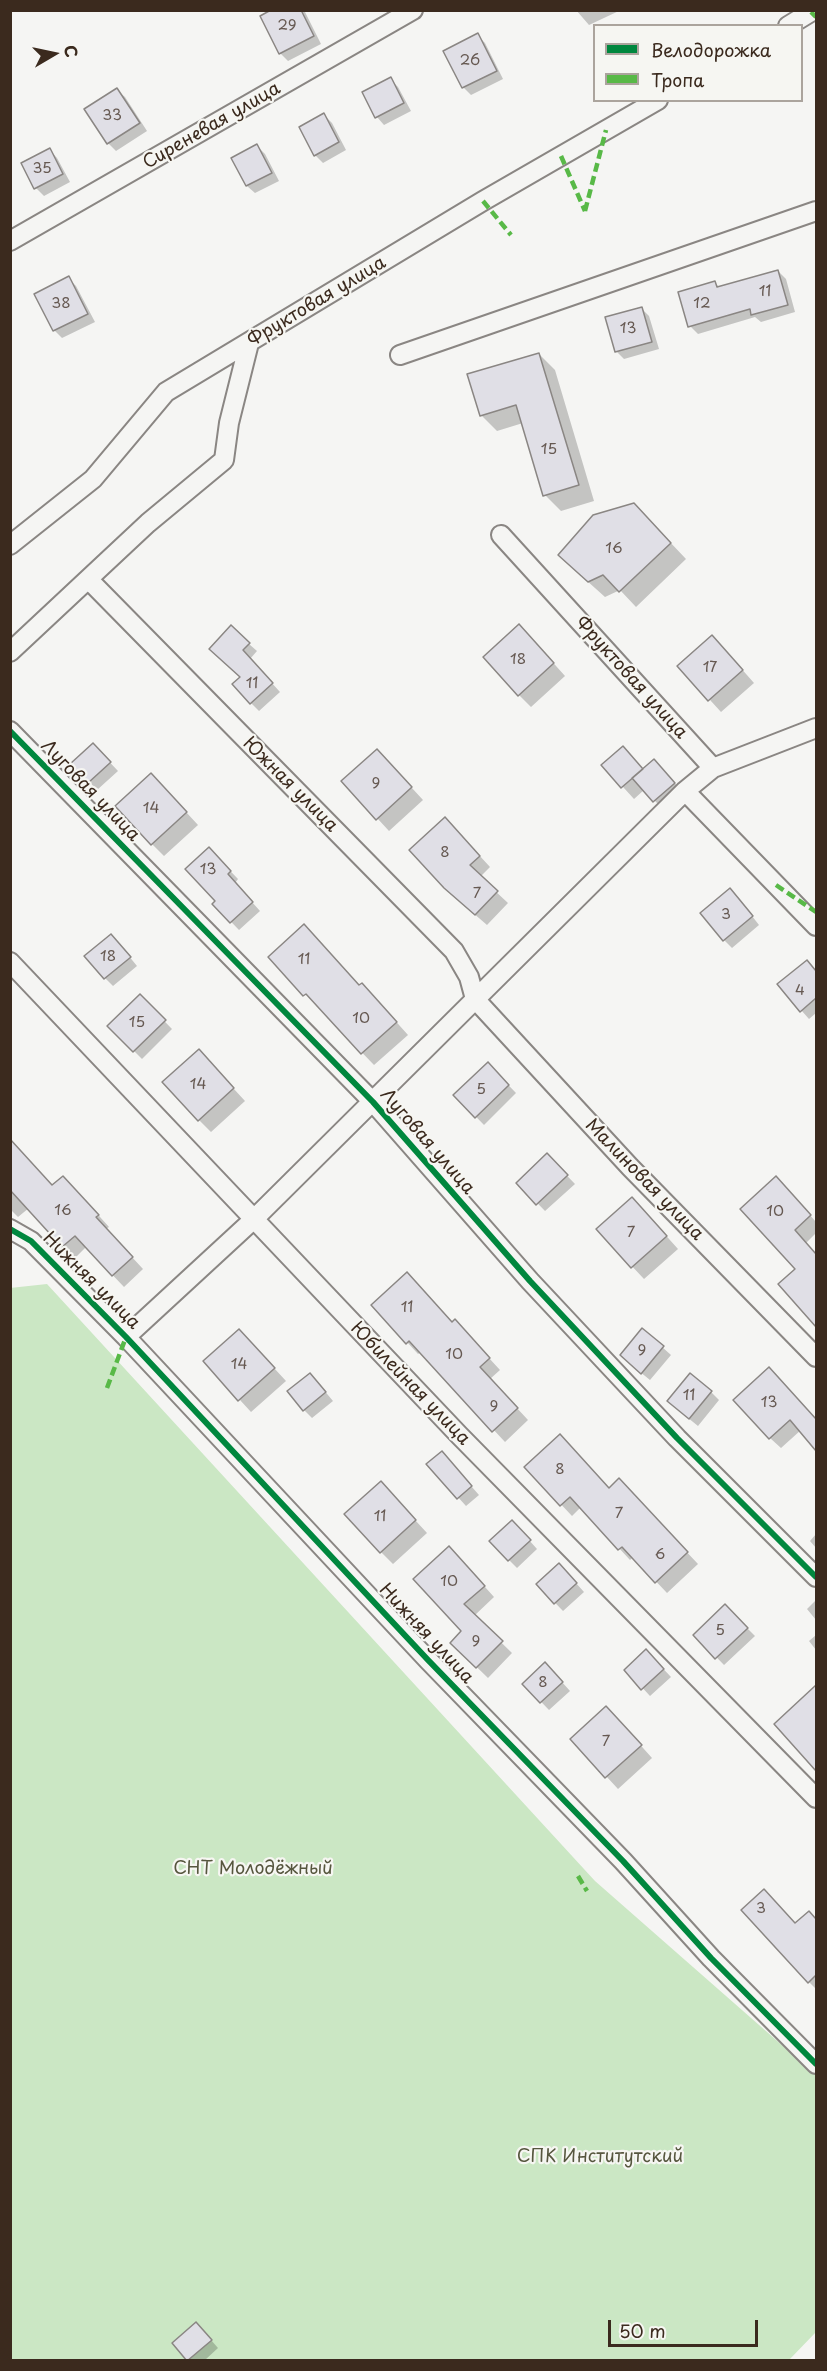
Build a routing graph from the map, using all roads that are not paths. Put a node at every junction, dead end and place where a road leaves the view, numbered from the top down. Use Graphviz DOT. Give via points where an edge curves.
graph roads {
  1 [pos="412,10"];
  2 [pos="814,10"];
  3 [pos="791,24"];
  4 [pos="655,102"];
  5 [pos="816,211"];
  6 [pos="10,241"];
  7 [pos="249,343"];
  8 [pos="400,355"];
  9 [pos="501,535"];
  10 [pos="10,545"];
  11 [pos="89,580"];
  12 [pos="10,652"];
  13 [pos="816,728"];
  14 [pos="10,731"];
  15 [pos="713,768"];
  16 [pos="685,791"];
  17 [pos="816,927"];
  18 [pos="10,962"];
  19 [pos="475,999"];
  20 [pos="373,1102"];
  21 [pos="254,1219"];
  22 [pos="10,1229"];
  23 [pos="126,1337"];
  24 [pos="816,1358"];
  25 [pos="816,1577"];
  26 [pos="816,1798"];
  27 [pos="816,2064"];
  1 -- 6 [label="street, Сиреневая улица"];
  2 -- 3 [label="street"];
  4 -- 7 [label="street, Фруктовая улица"];
  5 -- 8 [label="street"];
  7 -- 10 [label="street, Фруктовая улица" via="166,392 93,479"];
  7 -- 11 [label="street" via="224,460 148,523"];
  9 -- 15 [label="street, Фруктовая улица"];
  11 -- 12 [label="street"];
  11 -- 19 [label="street, Южная улица" via="454,951 469,977"];
  13 -- 15 [label="street"];
  14 -- 20 [label="street, Луговая улица"];
  15 -- 16 [label="street"];
  16 -- 17 [label="street"];
  16 -- 19 [label="street"];
  18 -- 21 [label="street, Юбилейная улица"];
  19 -- 20 [label="street"];
  19 -- 24 [label="street, Малиновая улица" via="630,1167"];
  20 -- 21 [label="street"];
  20 -- 25 [label="street, Луговая улица" via="538,1290 677,1438"];
  21 -- 23 [label="street"];
  21 -- 26 [label="street, Юбилейная улица" via="467,1444"];
  22 -- 23 [label="street, Нижняя улица" via="31,1241"];
  23 -- 27 [label="street, Нижняя улица" via="428,1660"];
}
